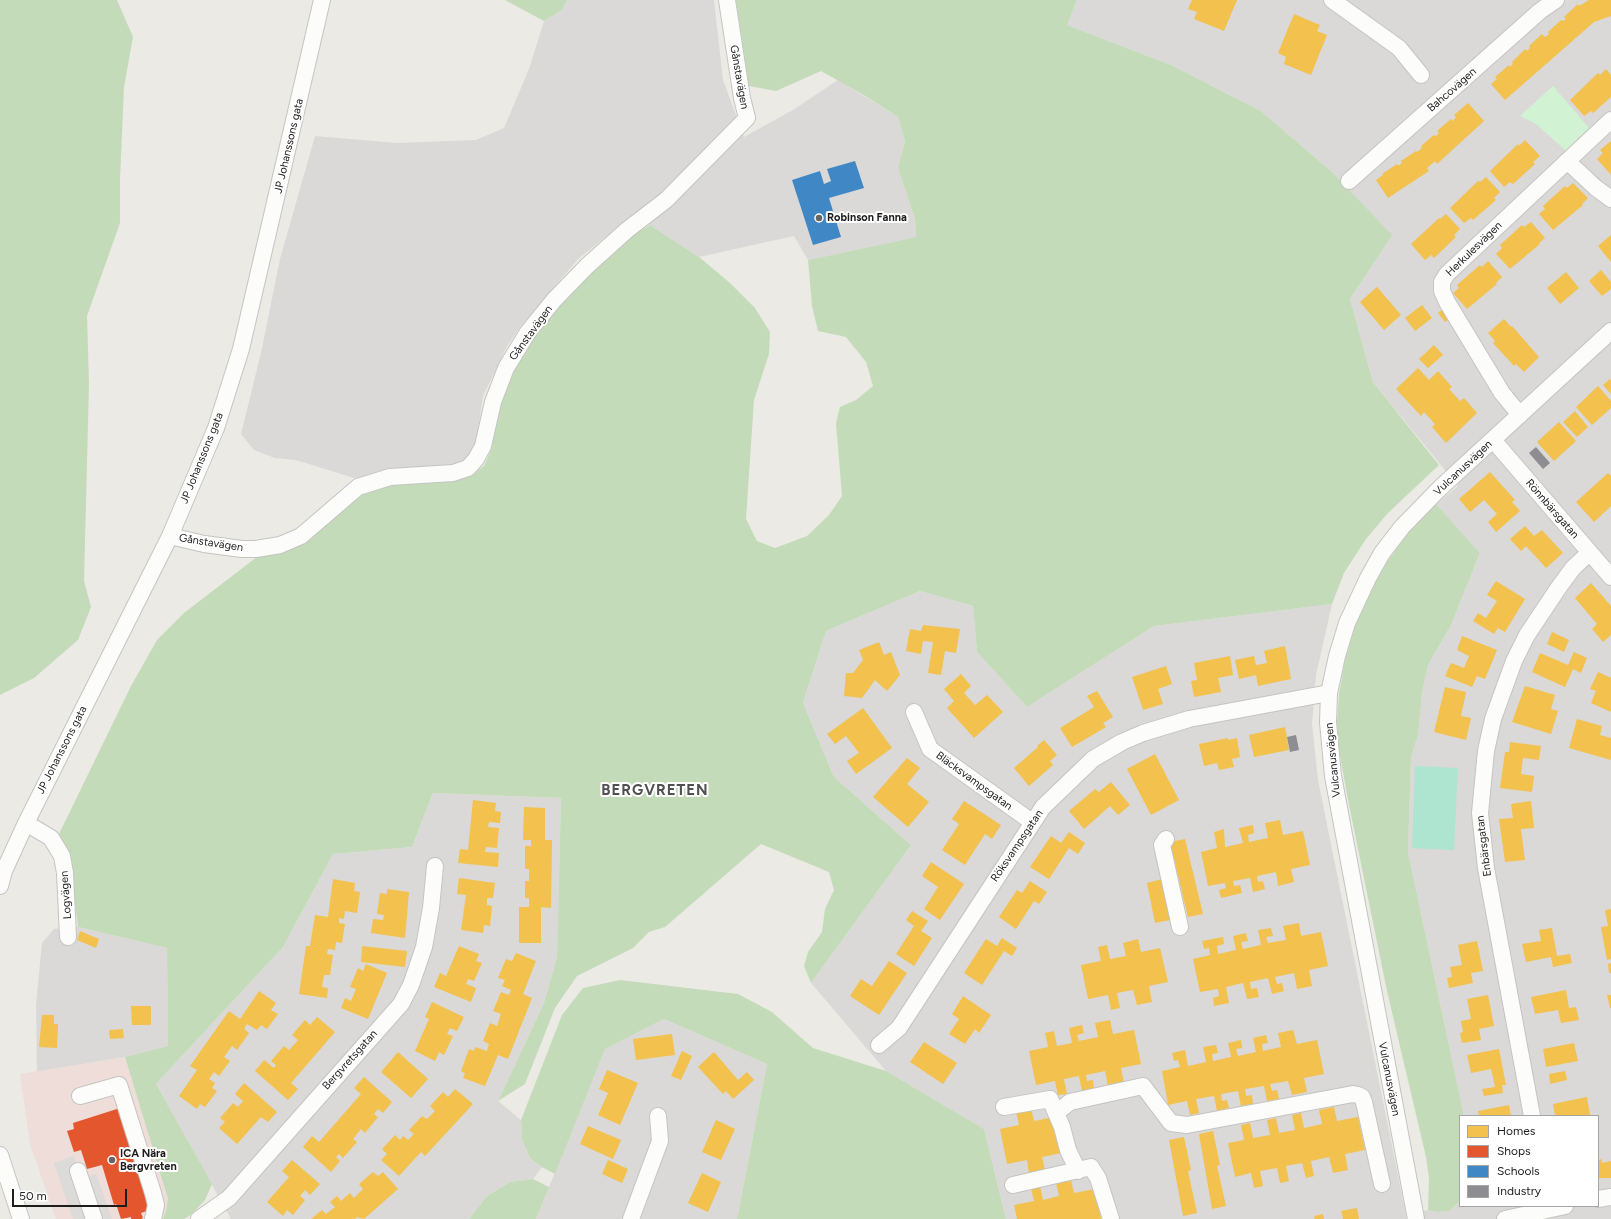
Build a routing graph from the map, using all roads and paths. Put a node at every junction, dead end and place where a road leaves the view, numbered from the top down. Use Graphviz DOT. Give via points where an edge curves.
graph roads {
  1 [pos="322,0"];
  2 [pos="727,0"];
  3 [pos="1332,0"];
  4 [pos="1556,0"];
  5 [pos="1421,75"];
  6 [pos="1611,120"];
  7 [pos="1568,161"];
  8 [pos="1349,181"];
  9 [pos="1611,199"];
  10 [pos="1611,331"];
  11 [pos="1520,415"];
  12 [pos="1493,440"];
  13 [pos="170,536"];
  14 [pos="1589,553"];
  15 [pos="1611,577"];
  16 [pos="1330,692"];
  17 [pos="914,712"];
  18 [pos="1032,822"];
  19 [pos="26,823"];
  20 [pos="1166,839"];
  21 [pos="435,866"];
  22 [pos="0,886"];
  23 [pos="1180,927"];
  24 [pos="68,937"];
  25 [pos="879,1045"];
  26 [pos="80,1096"];
  27 [pos="1004,1107"];
  28 [pos="1056,1113"];
  29 [pos="1532,1115"];
  30 [pos="658,1116"];
  31 [pos="0,1155"];
  32 [pos="78,1171"];
  33 [pos="1078,1171"];
  34 [pos="1382,1184"];
  35 [pos="1013,1185"];
  36 [pos="1611,1197"];
  37 [pos="1599,1199"];
  38 [pos="1554,1207"];
  39 [pos="21,1219"];
  40 [pos="94,1219"];
  41 [pos="153,1219"];
  42 [pos="199,1219"];
  43 [pos="631,1219"];
  44 [pos="1111,1219"];
  45 [pos="1416,1219"];
  46 [pos="1505,1219"];
  1 -- 13 [label="street, JP Johanssons gata" via="241,349 216,428"];
  2 -- 13 [label="street, Gånstavägen" via="747,118 666,200 587,266 528,332 506,368 493,402 483,446 468,468 453,473 390,477 358,487 301,536 280,544 242,549"];
  3 -- 5 [label="street" via="1399,48"];
  4 -- 8 [label="street, Bahcovägen" via="1540,11"];
  6 -- 7 [label="street, Herkulesvägen"];
  7 -- 9 [label="street"];
  7 -- 11 [label="street, Herkulesvägen" via="1447,274 1442,282 1442,291 1447,302 1502,393"];
  10 -- 11 [label="street, Vulcanusvägen"];
  11 -- 12 [label="street, Vulcanusvägen"];
  12 -- 14 [label="street, Rönnbärsgatan"];
  12 -- 16 [label="street, Vulcanusvägen" via="1419,509 1382,552 1347,624"];
  13 -- 19 [label="street, JP Johanssons gata"];
  14 -- 15 [label="street, Rönnbärsgatan"];
  14 -- 29 [label="street, Enbärsgatan" via="1573,568 1527,635 1514,661 1493,719 1486,751 1480,813 1486,868"];
  16 -- 18 [label="street, Röksvampsgatan" via="1189,719 1136,736 1093,759 1043,807"];
  16 -- 45 [label="street, Vulcanusvägen" via="1329,745 1335,790"];
  17 -- 18 [label="street, Bläcksvampsgatan" via="930,749"];
  18 -- 25 [label="street, Röksvampsgatan" via="899,1028"];
  19 -- 22 [label="street, JP Johanssons gata"];
  19 -- 24 [label="street, Logvägen" via="51,838 62,856 66,873"];
  20 -- 23 [label="street" via="1162,845"];
  21 -- 42 [label="street, Bergvretsgatan" via="424,947 411,985 401,1004 229,1198"];
  26 -- 41 [label="street" via="119,1085 154,1193 156,1205"];
  27 -- 28 [label="street" via="1050,1099"];
  28 -- 33 [label="street"];
  28 -- 34 [label="street" via="1070,1102 1143,1086 1171,1123 1187,1126 1354,1094 1362,1097 1364,1102"];
  30 -- 43 [label="street" via="660,1141"];
  31 -- 39 [label="street"];
  32 -- 40 [label="street"];
  33 -- 35 [label="street"];
  33 -- 44 [label="street" via="1091,1168 1096,1173"];
  36 -- 37 [label="street"];
  38 -- 46 [label="street"];
}
